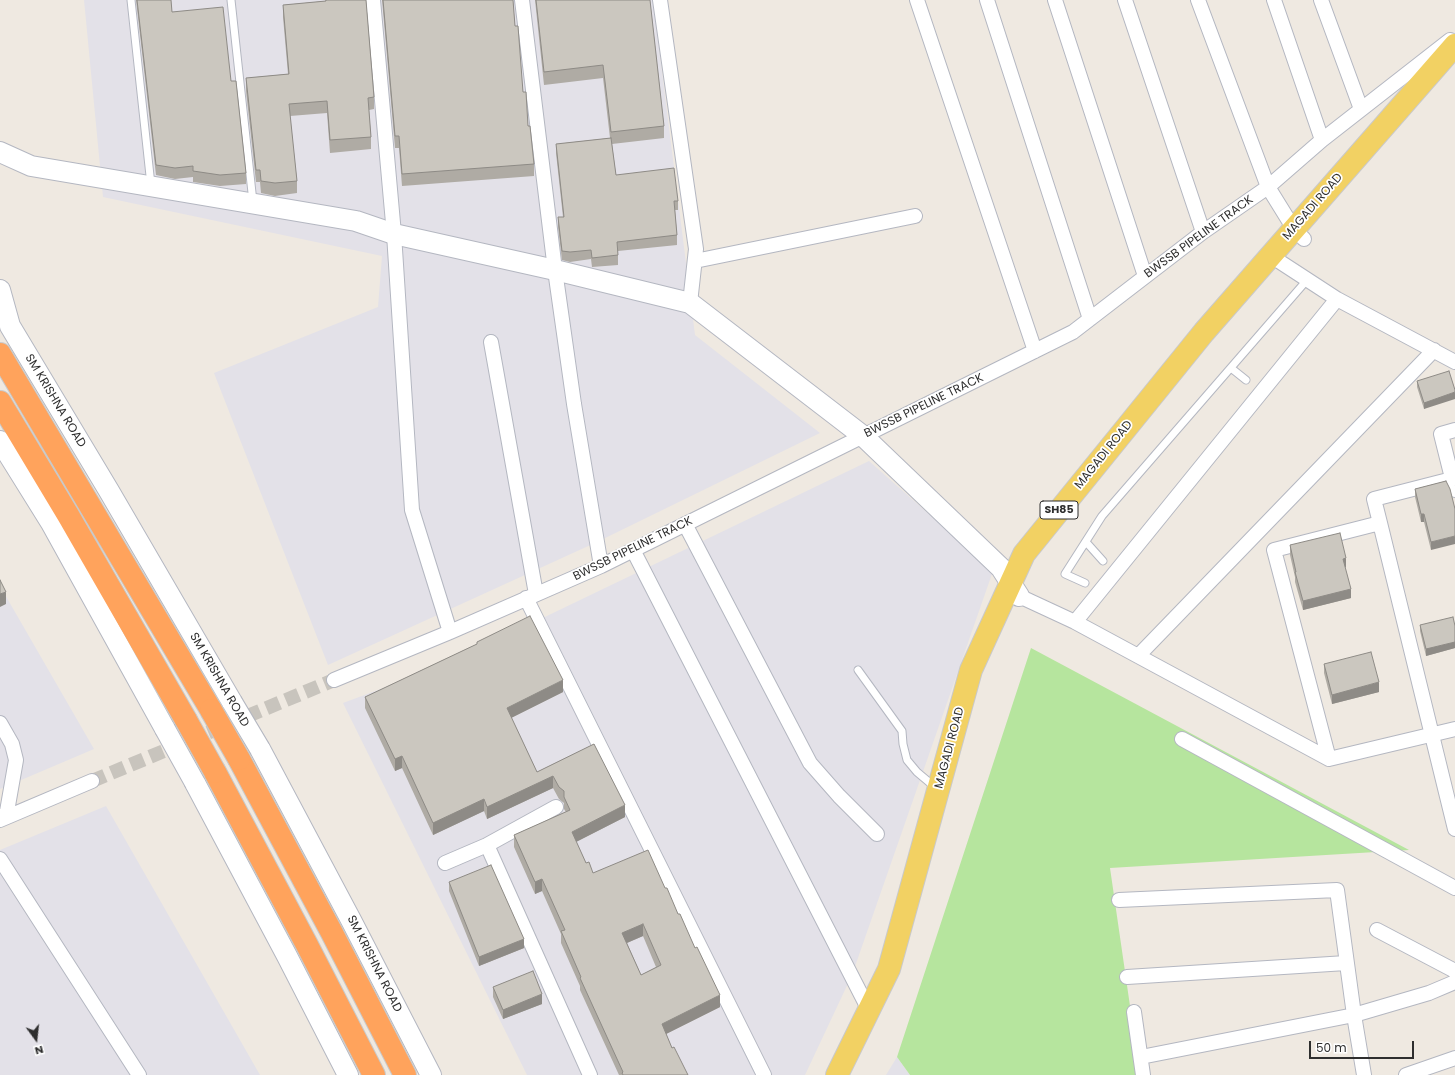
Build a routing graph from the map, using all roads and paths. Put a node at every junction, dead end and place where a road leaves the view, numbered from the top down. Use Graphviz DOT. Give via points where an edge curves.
graph roads {
  1 [pos="131,0"];
  2 [pos="231,0"];
  3 [pos="373,0"];
  4 [pos="522,0"];
  5 [pos="660,0"];
  6 [pos="917,0"];
  7 [pos="987,0"];
  8 [pos="1054,0"];
  9 [pos="1125,0"];
  10 [pos="1198,0"];
  11 [pos="1274,0"];
  12 [pos="1321,0"];
  13 [pos="1455,36"];
  14 [pos="1455,45"];
  15 [pos="1455,65"];
  16 [pos="1361,109"];
  17 [pos="1322,140"];
  18 [pos="0,152"];
  19 [pos="152,187"];
  20 [pos="1268,187"];
  21 [pos="254,204"];
  22 [pos="915,216"];
  23 [pos="1203,232"];
  24 [pos="394,234"];
  25 [pos="1299,234"];
  26 [pos="1277,260"];
  27 [pos="695,261"];
  28 [pos="555,270"];
  29 [pos="1145,276"];
  30 [pos="1307,280"];
  31 [pos="0,290"];
  32 [pos="1337,299"];
  33 [pos="690,303"];
  34 [pos="1090,319"];
  35 [pos="490,342"];
  36 [pos="1434,350"];
  37 [pos="1035,351"];
  38 [pos="0,354"];
  39 [pos="1455,362"];
  40 [pos="1231,368"];
  41 [pos="1246,380"];
  42 [pos="0,402"];
  43 [pos="1455,430"];
  44 [pos="863,436"];
  45 [pos="0,441"];
  46 [pos="1454,484"];
  47 [pos="1380,523"];
  48 [pos="685,524"];
  49 [pos="1086,542"];
  50 [pos="633,550"];
  51 [pos="1103,561"];
  52 [pos="601,566"];
  53 [pos="1085,582"];
  54 [pos="1015,590"];
  55 [pos="531,596"];
  56 [pos="1076,622"];
  57 [pos="450,632"];
  58 [pos="1138,656"];
  59 [pos="858,670"];
  60 [pos="334,680"];
  61 [pos="216,718"];
  62 [pos="0,723"];
  63 [pos="191,729"];
  64 [pos="1455,729"];
  65 [pos="1432,735"];
  66 [pos="1182,739"];
  67 [pos="1328,759"];
  68 [pos="92,781"];
  69 [pos="938,790"];
  70 [pos="556,807"];
  71 [pos="2,818"];
  72 [pos="1455,829"];
  73 [pos="877,834"];
  74 [pos="487,845"];
  75 [pos="0,859"];
  76 [pos="445,863"];
  77 [pos="1455,888"];
  78 [pos="1119,900"];
  79 [pos="1377,930"];
  80 [pos="1346,963"];
  81 [pos="1455,971"];
  82 [pos="1127,977"];
  83 [pos="1455,982"];
  84 [pos="869,1010"];
  85 [pos="1134,1012"];
  86 [pos="1354,1015"];
  87 [pos="1141,1057"];
  88 [pos="1455,1058"];
  89 [pos="139,1075"];
  90 [pos="348,1075"];
  91 [pos="374,1075"];
  92 [pos="405,1075"];
  93 [pos="431,1075"];
  94 [pos="590,1075"];
  95 [pos="764,1075"];
  96 [pos="837,1075"];
  97 [pos="852,1075"];
  98 [pos="1143,1075"];
  99 [pos="1364,1075"];
  100 [pos="1406,1075"];
  1 -- 19 [label="lane"];
  2 -- 21 [label="lane"];
  3 -- 24 [label="street"];
  4 -- 28 [label="street"];
  5 -- 27 [label="street" via="696,249"];
  6 -- 37 [label="street"];
  7 -- 34 [label="street"];
  8 -- 29 [label="street"];
  9 -- 23 [label="street"];
  10 -- 20 [label="street"];
  11 -- 17 [label="street"];
  12 -- 16 [label="street"];
  13 -- 16 [label="street, BWSSB PIPELINE TRACK"];
  14 -- 25 [label="main road, MAGADI ROAD / SH85"];
  15 -- 25 [label="main road, MAGADI ROAD / SH85"];
  16 -- 17 [label="street, BWSSB PIPELINE TRACK"];
  17 -- 20 [label="street, BWSSB PIPELINE TRACK"];
  18 -- 19 [label="street" via="31,166"];
  19 -- 21 [label="street"];
  20 -- 23 [label="street, BWSSB PIPELINE TRACK"];
  20 -- 25 [label="street"];
  21 -- 24 [label="street" via="356,222"];
  22 -- 27 [label="street"];
  23 -- 29 [label="street, BWSSB PIPELINE TRACK"];
  24 -- 28 [label="street"];
  24 -- 57 [label="street" via="412,510"];
  25 -- 26 [label="main road, MAGADI ROAD / SH85"];
  26 -- 30 [label="street"];
  26 -- 54 [label="main road, MAGADI ROAD / SH85"];
  27 -- 33 [label="street"];
  28 -- 33 [label="street"];
  28 -- 52 [label="street"];
  29 -- 34 [label="street, BWSSB PIPELINE TRACK"];
  30 -- 32 [label="street"];
  30 -- 40 [label="lane"];
  31 -- 93 [label="street, SM KRISHNA ROAD, bridge" via="10,326 260,749"];
  32 -- 36 [label="street"];
  32 -- 56 [label="street"];
  33 -- 44 [label="street"];
  34 -- 37 [label="street, BWSSB PIPELINE TRACK" via="1073,332"];
  35 -- 55 [label="street"];
  36 -- 39 [label="street"];
  36 -- 58 [label="street"];
  37 -- 44 [label="street, BWSSB PIPELINE TRACK"];
  38 -- 61 [label="highway, SM KRISHNA ROAD"];
  40 -- 41 [label="lane"];
  40 -- 49 [label="lane" via="1102,516"];
  42 -- 63 [label="highway"];
  43 -- 46 [label="street" via="1441,434"];
  44 -- 48 [label="street, BWSSB PIPELINE TRACK"];
  44 -- 54 [label="street" via="1002,568"];
  45 -- 90 [label="street, bridge" via="51,523 195,783"];
  46 -- 47 [label="street" via="1374,499"];
  47 -- 65 [label="street"];
  47 -- 67 [label="street" via="1274,550"];
  48 -- 50 [label="street, BWSSB PIPELINE TRACK"];
  48 -- 73 [label="street" via="810,763"];
  49 -- 51 [label="lane"];
  49 -- 53 [label="lane" via="1065,574"];
  50 -- 52 [label="street, BWSSB PIPELINE TRACK"];
  50 -- 84 [label="street"];
  52 -- 55 [label="street, BWSSB PIPELINE TRACK"];
  54 -- 56 [label="street"];
  54 -- 69 [label="main road, MAGADI ROAD / SH85" via="971,670"];
  54 -- 97 [label="main road, MAGADI ROAD / SH85" via="982,678 900,977"];
  55 -- 57 [label="street, BWSSB PIPELINE TRACK"];
  55 -- 95 [label="street"];
  56 -- 58 [label="street"];
  57 -- 60 [label="street, BWSSB PIPELINE TRACK"];
  58 -- 67 [label="street"];
  59 -- 69 [label="lane" via="902,730 907,760"];
  61 -- 63 [label="street"];
  61 -- 92 [label="highway, SM KRISHNA ROAD, bridge"];
  62 -- 71 [label="street" via="12,744 16,760"];
  63 -- 91 [label="highway, bridge"];
  64 -- 65 [label="street"];
  65 -- 67 [label="street"];
  65 -- 72 [label="street"];
  66 -- 77 [label="street"];
  68 -- 71 [label="street"];
  69 -- 84 [label="main road, MAGADI ROAD / SH85" via="889,969"];
  70 -- 74 [label="street"];
  74 -- 76 [label="street"];
  74 -- 94 [label="street"];
  75 -- 89 [label="street"];
  78 -- 80 [label="street" via="1337,890"];
  79 -- 81 [label="street"];
  80 -- 82 [label="street"];
  80 -- 86 [label="street"];
  83 -- 86 [label="street"];
  84 -- 96 [label="main road, MAGADI ROAD / SH85"];
  85 -- 87 [label="street"];
  86 -- 87 [label="street"];
  86 -- 99 [label="street"];
  87 -- 98 [label="street"];
  88 -- 100 [label="street"];
}
